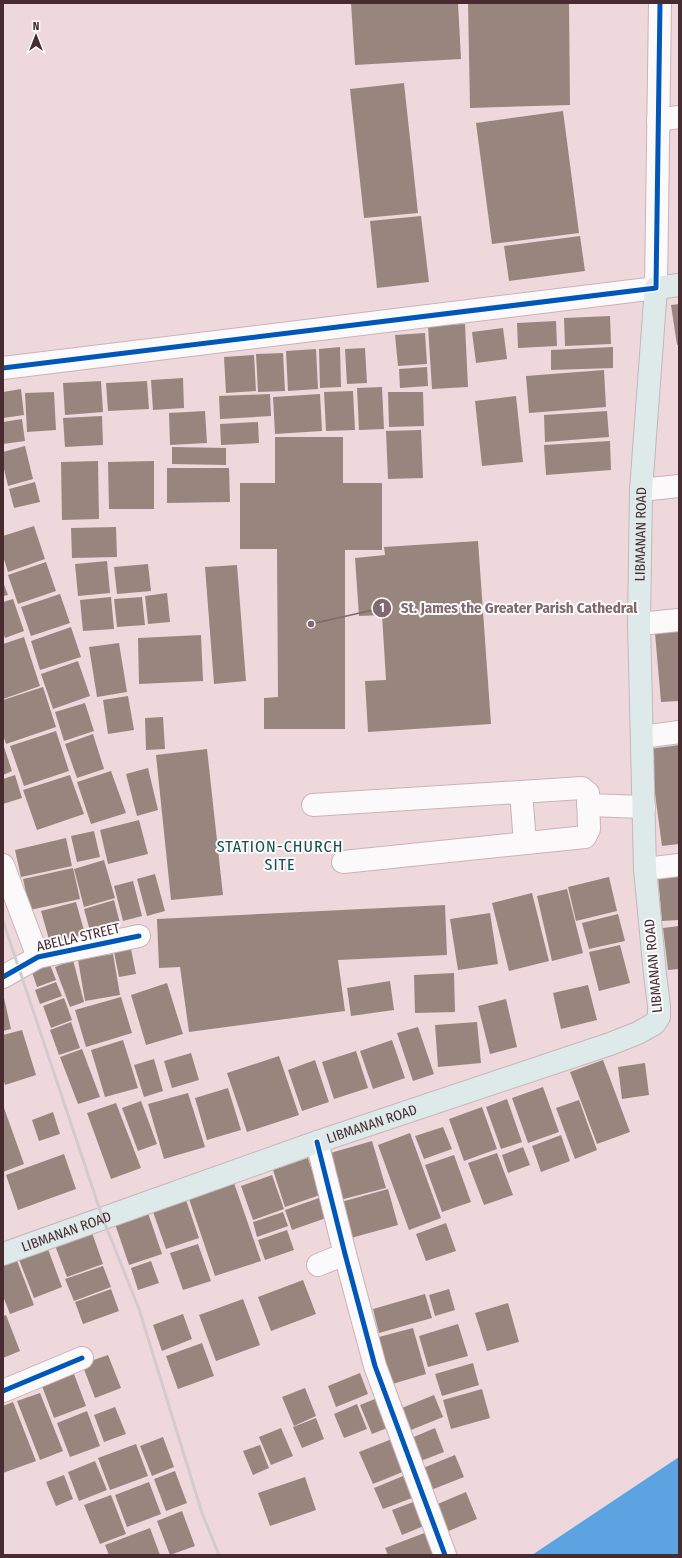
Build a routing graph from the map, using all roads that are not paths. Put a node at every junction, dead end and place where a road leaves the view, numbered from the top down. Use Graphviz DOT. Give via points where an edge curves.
graph roads {
  1 [pos="660,3"];
  2 [pos="669,119"];
  3 [pos="679,285"];
  4 [pos="656,288"];
  5 [pos="3,368"];
  6 [pos="679,486"];
  7 [pos="641,490"];
  8 [pos="679,620"];
  9 [pos="640,624"];
  10 [pos="679,732"];
  11 [pos="642,736"];
  12 [pos="521,792"];
  13 [pos="313,805"];
  14 [pos="588,805"];
  15 [pos="644,807"];
  16 [pos="526,843"];
  17 [pos="343,862"];
  18 [pos="3,865"];
  19 [pos="679,865"];
  20 [pos="645,870"];
  21 [pos="139,936"];
  22 [pos="38,956"];
  23 [pos="3,977"];
  24 [pos="317,1142"];
  25 [pos="3,1254"];
  26 [pos="345,1254"];
  27 [pos="318,1265"];
  28 [pos="82,1358"];
  29 [pos="3,1391"];
  30 [pos="445,1555"];
  1 -- 2 [label="street"];
  2 -- 4 [label="street"];
  3 -- 4 [label="main road"];
  4 -- 5 [label="street"];
  4 -- 7 [label="main road, LIBMANAN ROAD"];
  6 -- 7 [label="street"];
  7 -- 9 [label="main road, LIBMANAN ROAD"];
  8 -- 9 [label="street"];
  9 -- 11 [label="main road, LIBMANAN ROAD"];
  10 -- 11 [label="street"];
  11 -- 15 [label="main road, LIBMANAN ROAD"];
  12 -- 13 [label="street"];
  12 -- 14 [label="street" via="582,788 588,793"];
  12 -- 16 [label="street"];
  14 -- 15 [label="street"];
  14 -- 16 [label="street" via="589,829 585,837"];
  15 -- 20 [label="main road, LIBMANAN ROAD"];
  16 -- 17 [label="street"];
  18 -- 22 [label="street"];
  19 -- 20 [label="street"];
  20 -- 24 [label="main road, LIBMANAN ROAD" via="659,1006 659,1017 654,1024 610,1044"];
  21 -- 22 [label="street, ABELLA STREET"];
  22 -- 23 [label="street, ABELLA STREET"];
  24 -- 25 [label="main road, LIBMANAN ROAD"];
  24 -- 26 [label="street"];
  26 -- 27 [label="street"];
  26 -- 30 [label="street" via="375,1366"];
  28 -- 29 [label="street"];
}
